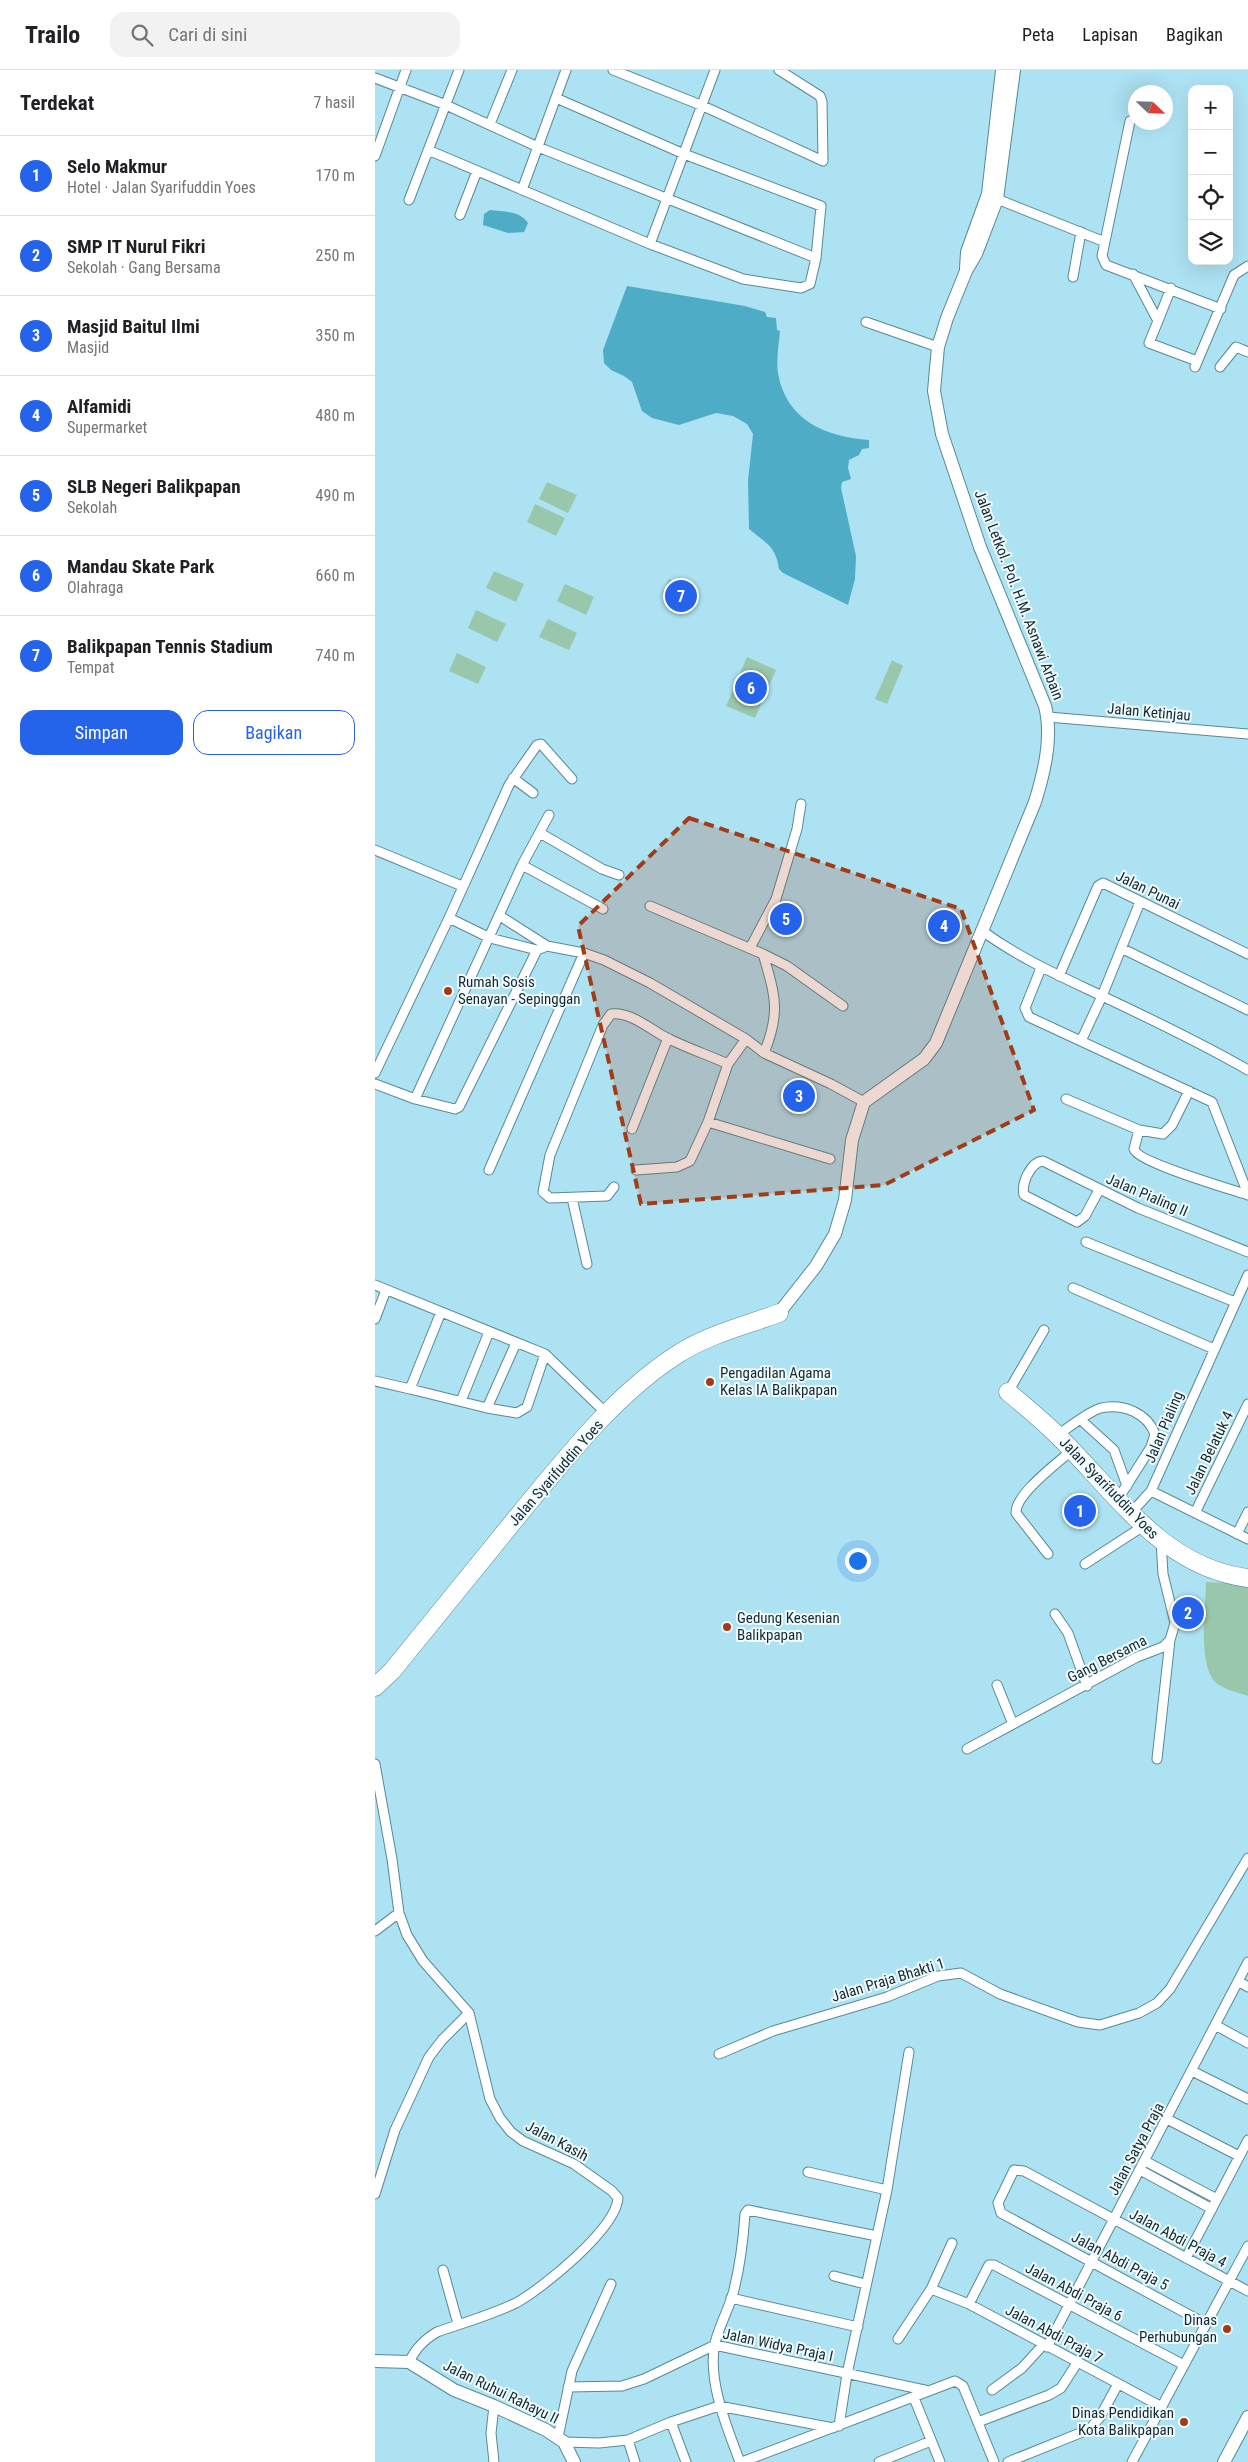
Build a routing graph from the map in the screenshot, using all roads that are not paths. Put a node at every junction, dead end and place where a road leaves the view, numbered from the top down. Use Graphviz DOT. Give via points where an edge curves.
graph roads {
  1 [pos="406,70"];
  2 [pos="459,70"];
  3 [pos="512,70"];
  4 [pos="566,70"];
  5 [pos="613,70"];
  6 [pos="715,70"];
  7 [pos="779,70"];
  8 [pos="1002,70"];
  9 [pos="1014,70"];
  10 [pos="375,78"];
  11 [pos="399,87"];
  12 [pos="556,98"];
  13 [pos="446,105"];
  14 [pos="703,106"];
  15 [pos="490,124"];
  16 [pos="1128,130"];
  17 [pos="539,147"];
  18 [pos="428,150"];
  19 [pos="685,154"];
  20 [pos="375,156"];
  21 [pos="477,171"];
  22 [pos="521,190"];
  23 [pos="667,198"];
  24 [pos="997,199"];
  25 [pos="409,200"];
  26 [pos="460,215"];
  27 [pos="1081,232"];
  28 [pos="1105,242"];
  29 [pos="650,244"];
  30 [pos="816,258"];
  31 [pos="1248,266"];
  32 [pos="966,271"];
  33 [pos="1133,274"];
  34 [pos="1073,277"];
  35 [pos="1171,288"];
  36 [pos="1221,308"];
  37 [pos="866,322"];
  38 [pos="1158,322"];
  39 [pos="938,347"];
  40 [pos="1248,352"];
  41 [pos="1220,367"];
  42 [pos="1048,717"];
  43 [pos="1248,734"];
  44 [pos="513,778"];
  45 [pos="573,779"];
  46 [pos="533,793"];
  47 [pos="801,804"];
  48 [pos="549,815"];
  49 [pos="540,834"];
  50 [pos="375,850"];
  51 [pos="522,865"];
  52 [pos="619,874"];
  53 [pos="462,886"];
  54 [pos="1139,902"];
  55 [pos="650,906"];
  56 [pos="603,910"];
  57 [pos="500,916"];
  58 [pos="449,918"];
  59 [pos="981,930"];
  60 [pos="490,938"];
  61 [pos="547,946"];
  62 [pos="750,948"];
  63 [pos="1121,948"];
  64 [pos="537,950"];
  65 [pos="584,953"];
  66 [pos="763,954"];
  67 [pos="1248,954"];
  68 [pos="1041,968"];
  69 [pos="1059,976"];
  70 [pos="1102,996"];
  71 [pos="843,1006"];
  72 [pos="1248,1010"];
  73 [pos="668,1038"];
  74 [pos="746,1039"];
  75 [pos="1081,1041"];
  76 [pos="765,1053"];
  77 [pos="729,1064"];
  78 [pos="1248,1070"];
  79 [pos="375,1073"];
  80 [pos="375,1084"];
  81 [pos="1189,1092"];
  82 [pos="415,1099"];
  83 [pos="1066,1099"];
  84 [pos="864,1102"];
  85 [pos="709,1122"];
  86 [pos="632,1129"];
  87 [pos="1139,1130"];
  88 [pos="830,1158"];
  89 [pos="489,1170"];
  90 [pos="636,1170"];
  91 [pos="614,1187"];
  92 [pos="1099,1190"];
  93 [pos="1248,1194"];
  94 [pos="572,1198"];
  95 [pos="1086,1242"];
  96 [pos="1248,1252"];
  97 [pos="587,1264"];
  98 [pos="1248,1275"];
  99 [pos="375,1285"];
  100 [pos="1073,1288"];
  101 [pos="386,1290"];
  102 [pos="1235,1302"];
  103 [pos="441,1312"];
  104 [pos="779,1312"];
  105 [pos="375,1319"];
  106 [pos="1044,1330"];
  107 [pos="489,1332"];
  108 [pos="516,1343"];
  109 [pos="1213,1349"];
  110 [pos="545,1354"];
  111 [pos="375,1381"];
  112 [pos="410,1389"];
  113 [pos="1008,1392"];
  114 [pos="461,1401"];
  115 [pos="1248,1404"];
  116 [pos="487,1408"];
  117 [pos="607,1414"];
  118 [pos="1081,1420"];
  119 [pos="1057,1435"];
  120 [pos="1072,1450"];
  121 [pos="1151,1491"];
  122 [pos="1122,1492"];
  123 [pos="1248,1512"];
  124 [pos="1131,1513"];
  125 [pos="1195,1513"];
  126 [pos="1145,1525"];
  127 [pos="1237,1534"];
  128 [pos="1248,1539"];
  129 [pos="1161,1541"];
  130 [pos="1048,1554"];
  131 [pos="1085,1564"];
  132 [pos="1248,1578"];
  133 [pos="1055,1614"];
  134 [pos="1170,1640"];
  135 [pos="997,1685"];
  136 [pos="1087,1686"];
  137 [pos="375,1687"];
  138 [pos="1013,1724"];
  139 [pos="967,1749"];
  140 [pos="1157,1758"];
  141 [pos="375,1764"];
  142 [pos="1248,1858"];
  143 [pos="399,1913"];
  144 [pos="375,1930"];
  145 [pos="1248,1962"];
  146 [pos="1238,1981"];
  147 [pos="1248,1987"];
  148 [pos="469,2013"];
  149 [pos="1215,2025"];
  150 [pos="1248,2043"];
  151 [pos="909,2052"];
  152 [pos="719,2054"];
  153 [pos="1192,2071"];
  154 [pos="1248,2098"];
  155 [pos="1167,2119"];
  156 [pos="1248,2140"];
  157 [pos="1239,2156"];
  158 [pos="1145,2161"];
  159 [pos="1140,2170"];
  160 [pos="808,2172"];
  161 [pos="887,2190"];
  162 [pos="375,2194"];
  163 [pos="1217,2199"];
  164 [pos="1212,2209"];
  165 [pos="1114,2220"];
  166 [pos="1020,2224"];
  167 [pos="877,2236"];
  168 [pos="952,2243"];
  169 [pos="1248,2246"];
  170 [pos="1186,2258"];
  171 [pos="1092,2261"];
  172 [pos="443,2270"];
  173 [pos="833,2276"];
  174 [pos="1228,2281"];
  175 [pos="611,2284"];
  176 [pos="865,2284"];
  177 [pos="931,2289"];
  178 [pos="1248,2291"];
  179 [pos="731,2298"];
  180 [pos="969,2304"];
  181 [pos="1069,2304"];
  182 [pos="458,2324"];
  183 [pos="1206,2324"];
  184 [pos="858,2327"];
  185 [pos="898,2339"];
  186 [pos="715,2345"];
  187 [pos="1045,2346"];
  188 [pos="375,2361"];
  189 [pos="409,2362"];
  190 [pos="1077,2363"];
  191 [pos="1184,2365"];
  192 [pos="847,2374"];
  193 [pos="1118,2384"];
  194 [pos="568,2387"];
  195 [pos="992,2390"];
  196 [pos="929,2391"];
  197 [pos="914,2398"];
  198 [pos="494,2406"];
  199 [pos="719,2406"];
  200 [pos="1162,2407"];
  201 [pos="1248,2417"];
  202 [pos="671,2422"];
  203 [pos="978,2422"];
  204 [pos="836,2427"];
  205 [pos="561,2440"];
  206 [pos="628,2440"];
  207 [pos="931,2441"];
  208 [pos="494,2462"];
  209 [pos="574,2462"];
  210 [pos="635,2462"];
  211 [pos="686,2462"];
  212 [pos="741,2462"];
  213 [pos="879,2462"];
  214 [pos="940,2462"];
  215 [pos="994,2462"];
  216 [pos="1008,2462"];
  217 [pos="1132,2462"];
  218 [pos="1224,2462"];
  1 -- 11 [label="street"];
  2 -- 13 [label="street"];
  3 -- 15 [label="street"];
  4 -- 12 [label="street"];
  5 -- 14 [label="street"];
  6 -- 14 [label="street"];
  7 -- 14 [label="street" via="819,96 822,102 823,161"];
  8 -- 32 [label="street, Jalan Letkol. Pol. H.M. Asnawi Arbain" via="988,194 967,252"];
  9 -- 24 [label="street, Jalan Letkol. Pol. H.M. Asnawi Arbain"];
  10 -- 11 [label="street"];
  11 -- 13 [label="street"];
  11 -- 20 [label="street"];
  12 -- 17 [label="street"];
  12 -- 19 [label="street"];
  13 -- 15 [label="street"];
  13 -- 18 [label="street"];
  14 -- 19 [label="street"];
  15 -- 17 [label="street"];
  16 -- 28 [label="street"];
  17 -- 22 [label="street"];
  17 -- 23 [label="street"];
  18 -- 21 [label="street"];
  18 -- 25 [label="street"];
  19 -- 23 [label="street"];
  19 -- 30 [label="street" via="821,206"];
  21 -- 22 [label="street"];
  21 -- 26 [label="street"];
  22 -- 29 [label="street"];
  23 -- 29 [label="street"];
  23 -- 30 [label="street"];
  24 -- 27 [label="street"];
  24 -- 32 [label="street, Jalan Letkol. Pol. H.M. Asnawi Arbain"];
  27 -- 28 [label="street"];
  27 -- 34 [label="street"];
  28 -- 33 [label="street" via="1102,256 1106,264"];
  29 -- 30 [label="street" via="743,279 801,288 812,282"];
  31 -- 36 [label="street" via="1233,275"];
  32 -- 39 [label="street, Jalan Letkol. Pol. H.M. Asnawi Arbain"];
  33 -- 35 [label="street"];
  33 -- 38 [label="street"];
  35 -- 36 [label="street"];
  35 -- 38 [label="street"];
  36 -- 38 [label="street" via="1196,364 1149,343"];
  37 -- 39 [label="street"];
  39 -- 42 [label="street, Jalan Letkol. Pol. H.M. Asnawi Arbain" via="934,391 942,434 984,556"];
  40 -- 41 [label="street" via="1235,347"];
  42 -- 43 [label="street, Jalan Ketinjau"];
  42 -- 59 [label="street, Jalan Letkol. Pol. H.M. Asnawi Arbain" via="1039,790"];
  44 -- 45 [label="street" via="541,744"];
  44 -- 46 [label="street"];
  44 -- 53 [label="street"];
  47 -- 62 [label="street" via="776,899"];
  48 -- 49 [label="street"];
  49 -- 51 [label="street"];
  49 -- 52 [label="street" via="602,869"];
  50 -- 53 [label="street"];
  51 -- 56 [label="street"];
  51 -- 57 [label="street"];
  53 -- 58 [label="street"];
  54 -- 63 [label="street"];
  54 -- 67 [label="street, Jalan Punai"];
  54 -- 69 [label="street, Jalan Punai" via="1100,883"];
  55 -- 62 [label="street"];
  57 -- 60 [label="street"];
  57 -- 61 [label="street"];
  58 -- 60 [label="street"];
  58 -- 79 [label="street"];
  59 -- 68 [label="street"];
  59 -- 84 [label="street, Jalan Letkol. Pol. H.M. Asnawi Arbain" via="931,1052"];
  60 -- 64 [label="street"];
  60 -- 82 [label="street"];
  61 -- 64 [label="street"];
  61 -- 65 [label="street"];
  62 -- 66 [label="street"];
  63 -- 70 [label="street"];
  63 -- 72 [label="street"];
  64 -- 82 [label="street" via="461,1106 455,1109"];
  65 -- 74 [label="street" via="650,983"];
  65 -- 89 [label="street"];
  66 -- 71 [label="street" via="787,966"];
  66 -- 76 [label="street" via="776,1008 774,1029"];
  68 -- 69 [label="street"];
  68 -- 75 [label="street" via="1025,1008 1029,1017"];
  69 -- 70 [label="street"];
  70 -- 75 [label="street"];
  70 -- 78 [label="street"];
  73 -- 77 [label="street"];
  73 -- 86 [label="street"];
  73 -- 94 [label="street" via="618,1013 611,1014 603,1025 546,1171 545,1196"];
  74 -- 76 [label="street"];
  74 -- 77 [label="street"];
  75 -- 81 [label="street"];
  76 -- 84 [label="street"];
  77 -- 85 [label="street"];
  80 -- 82 [label="street"];
  81 -- 87 [label="street" via="1167,1131 1163,1134"];
  81 -- 93 [label="street" via="1212,1102"];
  83 -- 87 [label="street"];
  84 -- 104 [label="street" via="852,1140 845,1200 835,1234 816,1266"];
  85 -- 88 [label="street"];
  85 -- 90 [label="street" via="690,1162 677,1168"];
  87 -- 93 [label="street" via="1134,1149 1138,1156"];
  91 -- 94 [label="street" via="607,1196"];
  92 -- 92 [label="street, Jalan Pialing II" via="1085,1216 1073,1222 1024,1195 1023,1186 1037,1161 1043,1161"];
  92 -- 96 [label="street, Jalan Pialing II"];
  94 -- 97 [label="street"];
  95 -- 102 [label="street"];
  98 -- 102 [label="street, Jalan Pialing"];
  99 -- 101 [label="street"];
  100 -- 109 [label="street"];
  101 -- 103 [label="street"];
  101 -- 105 [label="street"];
  102 -- 109 [label="street, Jalan Pialing"];
  103 -- 107 [label="street"];
  103 -- 112 [label="street"];
  104 -- 117 [label="highway, Jalan Syarifuddin Yoes" via="677,1354 635,1386"];
  106 -- 113 [label="street"];
  107 -- 108 [label="street"];
  107 -- 114 [label="street"];
  108 -- 110 [label="street"];
  108 -- 116 [label="street"];
  109 -- 121 [label="street, Jalan Pialing"];
  110 -- 116 [label="street" via="523,1412"];
  110 -- 117 [label="street"];
  111 -- 112 [label="street"];
  112 -- 114 [label="street"];
  113 -- 119 [label="highway, Jalan Syarifuddin Yoes"];
  114 -- 116 [label="street"];
  115 -- 125 [label="street, Jalan Belatuk 4"];
  117 -- 137 [label="highway, Jalan Syarifuddin Yoes" via="557,1468 392,1671"];
  118 -- 119 [label="street"];
  118 -- 122 [label="street" via="1114,1450"];
  118 -- 122 [label="street" via="1099,1408 1111,1407 1129,1409 1151,1424 1155,1434 1151,1447"];
  119 -- 120 [label="highway, Jalan Syarifuddin Yoes"];
  120 -- 122 [label="highway, Jalan Syarifuddin Yoes"];
  120 -- 130 [label="street" via="1028,1490 1016,1508"];
  121 -- 124 [label="street, Jalan Pialing"];
  121 -- 125 [label="street"];
  122 -- 124 [label="highway, Jalan Syarifuddin Yoes"];
  123 -- 127 [label="street"];
  124 -- 126 [label="highway, Jalan Syarifuddin Yoes"];
  125 -- 127 [label="street"];
  126 -- 129 [label="highway, Jalan Syarifuddin Yoes"];
  126 -- 131 [label="street"];
  127 -- 128 [label="street"];
  129 -- 132 [label="highway, Jalan Syarifuddin Yoes" via="1205,1567 1230,1576"];
  129 -- 134 [label="street, Gang Bersama" via="1163,1574 1175,1624"];
  133 -- 136 [label="street" via="1067,1633"];
  134 -- 136 [label="street, Gang Bersama" via="1163,1647 1137,1657"];
  134 -- 140 [label="street"];
  135 -- 138 [label="street"];
  136 -- 138 [label="street, Gang Bersama"];
  138 -- 139 [label="street, Gang Bersama"];
  141 -- 143 [label="street, Jalan Kasih" via="393,1859"];
  142 -- 152 [label="street, Jalan Praja Bhakti 1" via="1170,1989 1157,2002 1122,2020 1099,2025 1078,2022 1000,1994 961,1973 938,1976 887,1997 782,2028"];
  143 -- 144 [label="street"];
  143 -- 148 [label="street, Jalan Kasih" via="407,1935 423,1961"];
  145 -- 146 [label="street, Jalan Satya Praja"];
  146 -- 147 [label="street"];
  146 -- 149 [label="street, Jalan Satya Praja"];
  148 -- 162 [label="street" via="429,2057 395,2130"];
  148 -- 182 [label="street, Jalan Kasih" via="490,2099 511,2132 523,2141 574,2164 618,2198 615,2213 595,2237 545,2284 514,2304"];
  149 -- 150 [label="street"];
  149 -- 153 [label="street, Jalan Satya Praja"];
  151 -- 161 [label="street"];
  153 -- 154 [label="street"];
  153 -- 155 [label="street, Jalan Satya Praja"];
  155 -- 157 [label="street"];
  155 -- 158 [label="street, Jalan Satya Praja"];
  156 -- 157 [label="street"];
  157 -- 163 [label="street"];
  158 -- 159 [label="street, Jalan Satya Praja"];
  158 -- 163 [label="street"];
  159 -- 164 [label="street"];
  159 -- 165 [label="street, Jalan Satya Praja"];
  160 -- 161 [label="street"];
  161 -- 167 [label="street"];
  163 -- 164 [label="street"];
  164 -- 170 [label="street"];
  165 -- 166 [label="street, Jalan Abdi Praja 4" via="1015,2170 998,2206 1001,2213"];
  165 -- 170 [label="street, Jalan Abdi Praja 4"];
  165 -- 171 [label="street, Jalan Satya Praja"];
  166 -- 171 [label="street, Jalan Abdi Praja 5"];
  167 -- 176 [label="street"];
  167 -- 179 [label="street" via="748,2210 742,2256"];
  168 -- 177 [label="street"];
  169 -- 174 [label="street"];
  170 -- 174 [label="street, Jalan Abdi Praja 4"];
  171 -- 181 [label="street, Jalan Satya Praja"];
  171 -- 183 [label="street, Jalan Abdi Praja 5"];
  172 -- 182 [label="street"];
  173 -- 176 [label="street"];
  174 -- 178 [label="street, Jalan Abdi Praja 4"];
  174 -- 183 [label="street"];
  175 -- 194 [label="street"];
  176 -- 184 [label="street"];
  177 -- 180 [label="street, Jalan Abdi Praja 7"];
  177 -- 185 [label="street"];
  179 -- 184 [label="street"];
  179 -- 186 [label="street"];
  180 -- 181 [label="street, Jalan Abdi Praja 6" via="991,2264"];
  180 -- 187 [label="street, Jalan Abdi Praja 7"];
  181 -- 187 [label="street, Jalan Satya Praja"];
  181 -- 191 [label="street, Jalan Abdi Praja 6"];
  182 -- 189 [label="street, Jalan Kasih" via="426,2338"];
  183 -- 191 [label="street"];
  184 -- 192 [label="street"];
  186 -- 192 [label="street, Jalan Widya Praja I"];
  186 -- 194 [label="street, Jalan Widya Praja I" via="622,2386"];
  186 -- 199 [label="street"];
  187 -- 190 [label="street, Jalan Abdi Praja 7"];
  187 -- 195 [label="street, Jalan Satya Praja"];
  188 -- 189 [label="street"];
  189 -- 198 [label="street, Jalan Ruhui Rahayu II" via="454,2390"];
  190 -- 193 [label="street, Jalan Abdi Praja 7"];
  190 -- 203 [label="street" via="1061,2388"];
  191 -- 200 [label="street"];
  192 -- 196 [label="street, Jalan Widya Praja I"];
  192 -- 204 [label="street"];
  193 -- 200 [label="street, Jalan Abdi Praja 7"];
  193 -- 216 [label="street" via="1090,2429"];
  194 -- 205 [label="street"];
  196 -- 197 [label="street"];
  196 -- 203 [label="street" via="955,2381 960,2383"];
  197 -- 204 [label="street"];
  197 -- 207 [label="street"];
  198 -- 205 [label="street, Jalan Ruhui Rahayu II"];
  198 -- 208 [label="street" via="491,2433"];
  199 -- 202 [label="street"];
  199 -- 204 [label="street"];
  199 -- 212 [label="street"];
  200 -- 217 [label="street"];
  201 -- 218 [label="street"];
  202 -- 206 [label="street"];
  202 -- 211 [label="street"];
  203 -- 215 [label="street"];
  204 -- 212 [label="street"];
  205 -- 206 [label="street" via="599,2443"];
  205 -- 209 [label="street, Jalan Ruhui Rahayu II"];
  206 -- 210 [label="street"];
  207 -- 213 [label="street"];
  207 -- 214 [label="street"];
}
